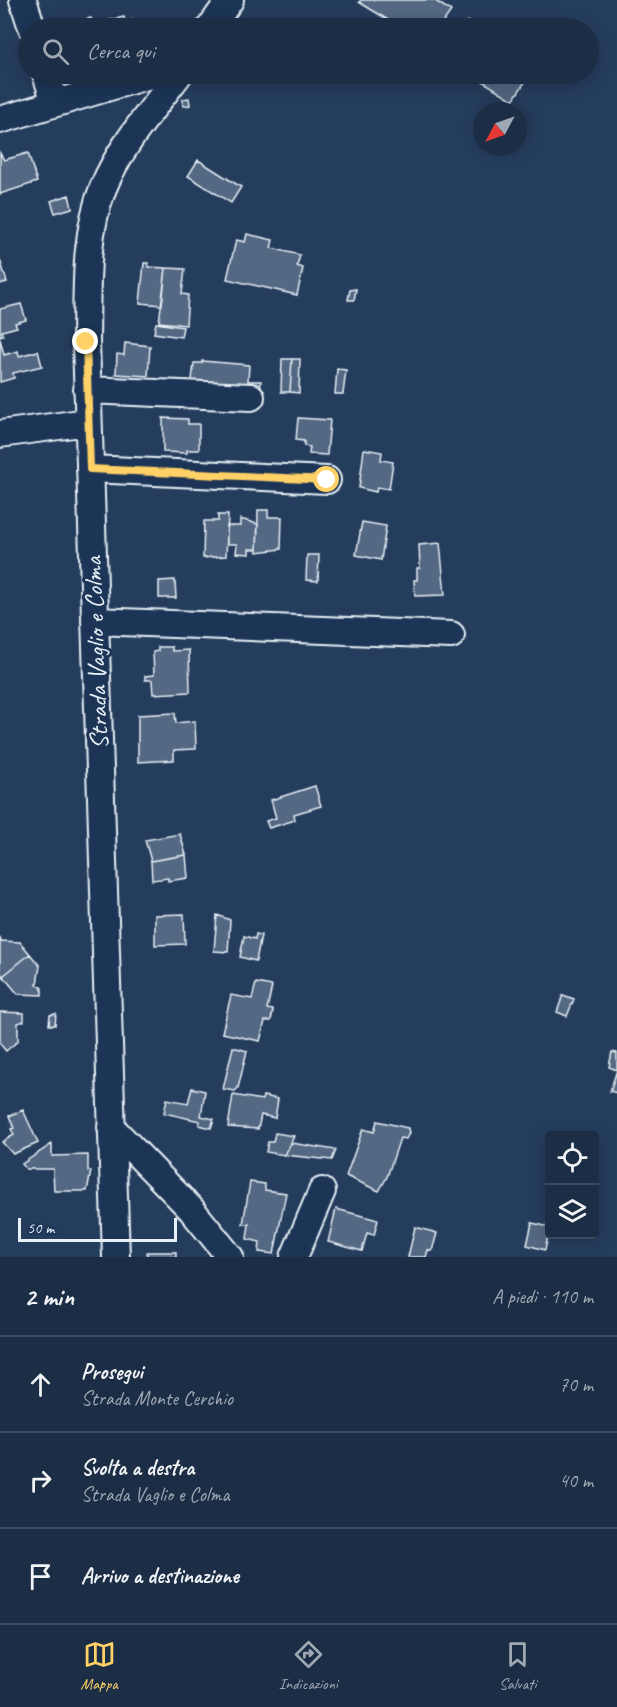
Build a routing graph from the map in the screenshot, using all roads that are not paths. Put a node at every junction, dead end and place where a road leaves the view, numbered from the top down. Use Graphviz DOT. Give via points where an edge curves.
graph roads {
  1 [pos="23,0"];
  2 [pos="230,0"];
  3 [pos="29,18"];
  4 [pos="217,18"];
  5 [pos="49,84"];
  6 [pos="118,84"];
  7 [pos="172,84"];
  8 [pos="55,102"];
  9 [pos="0,120"];
  10 [pos="87,390"];
  11 [pos="251,397"];
  12 [pos="88,422"];
  13 [pos="0,434"];
  14 [pos="90,469"];
  15 [pos="327,480"];
  16 [pos="95,621"];
  17 [pos="451,635"];
  18 [pos="111,1127"];
  19 [pos="322,1191"];
  20 [pos="116,1257"];
  21 [pos="230,1257"];
  22 [pos="294,1257"];
  1 -- 3 [label="street"];
  2 -- 4 [label="street"];
  5 -- 8 [label="street"];
  6 -- 8 [label="street"];
  7 -- 10 [label="street, Strada Vaglio e Colma" via="132,138 103,188 88,250"];
  8 -- 9 [label="street"];
  10 -- 11 [label="street"];
  10 -- 12 [label="street, Strada Vaglio e Colma"];
  12 -- 13 [label="street"];
  12 -- 14 [label="street, Strada Vaglio e Colma"];
  14 -- 15 [label="street"];
  14 -- 16 [label="street, Strada Vaglio e Colma"];
  16 -- 17 [label="street"];
  16 -- 18 [label="street, Strada Vaglio e Colma"];
  18 -- 20 [label="street, Strada Vaglio e Colma"];
  18 -- 21 [label="street" via="191,1209"];
  19 -- 22 [label="street"];
}
